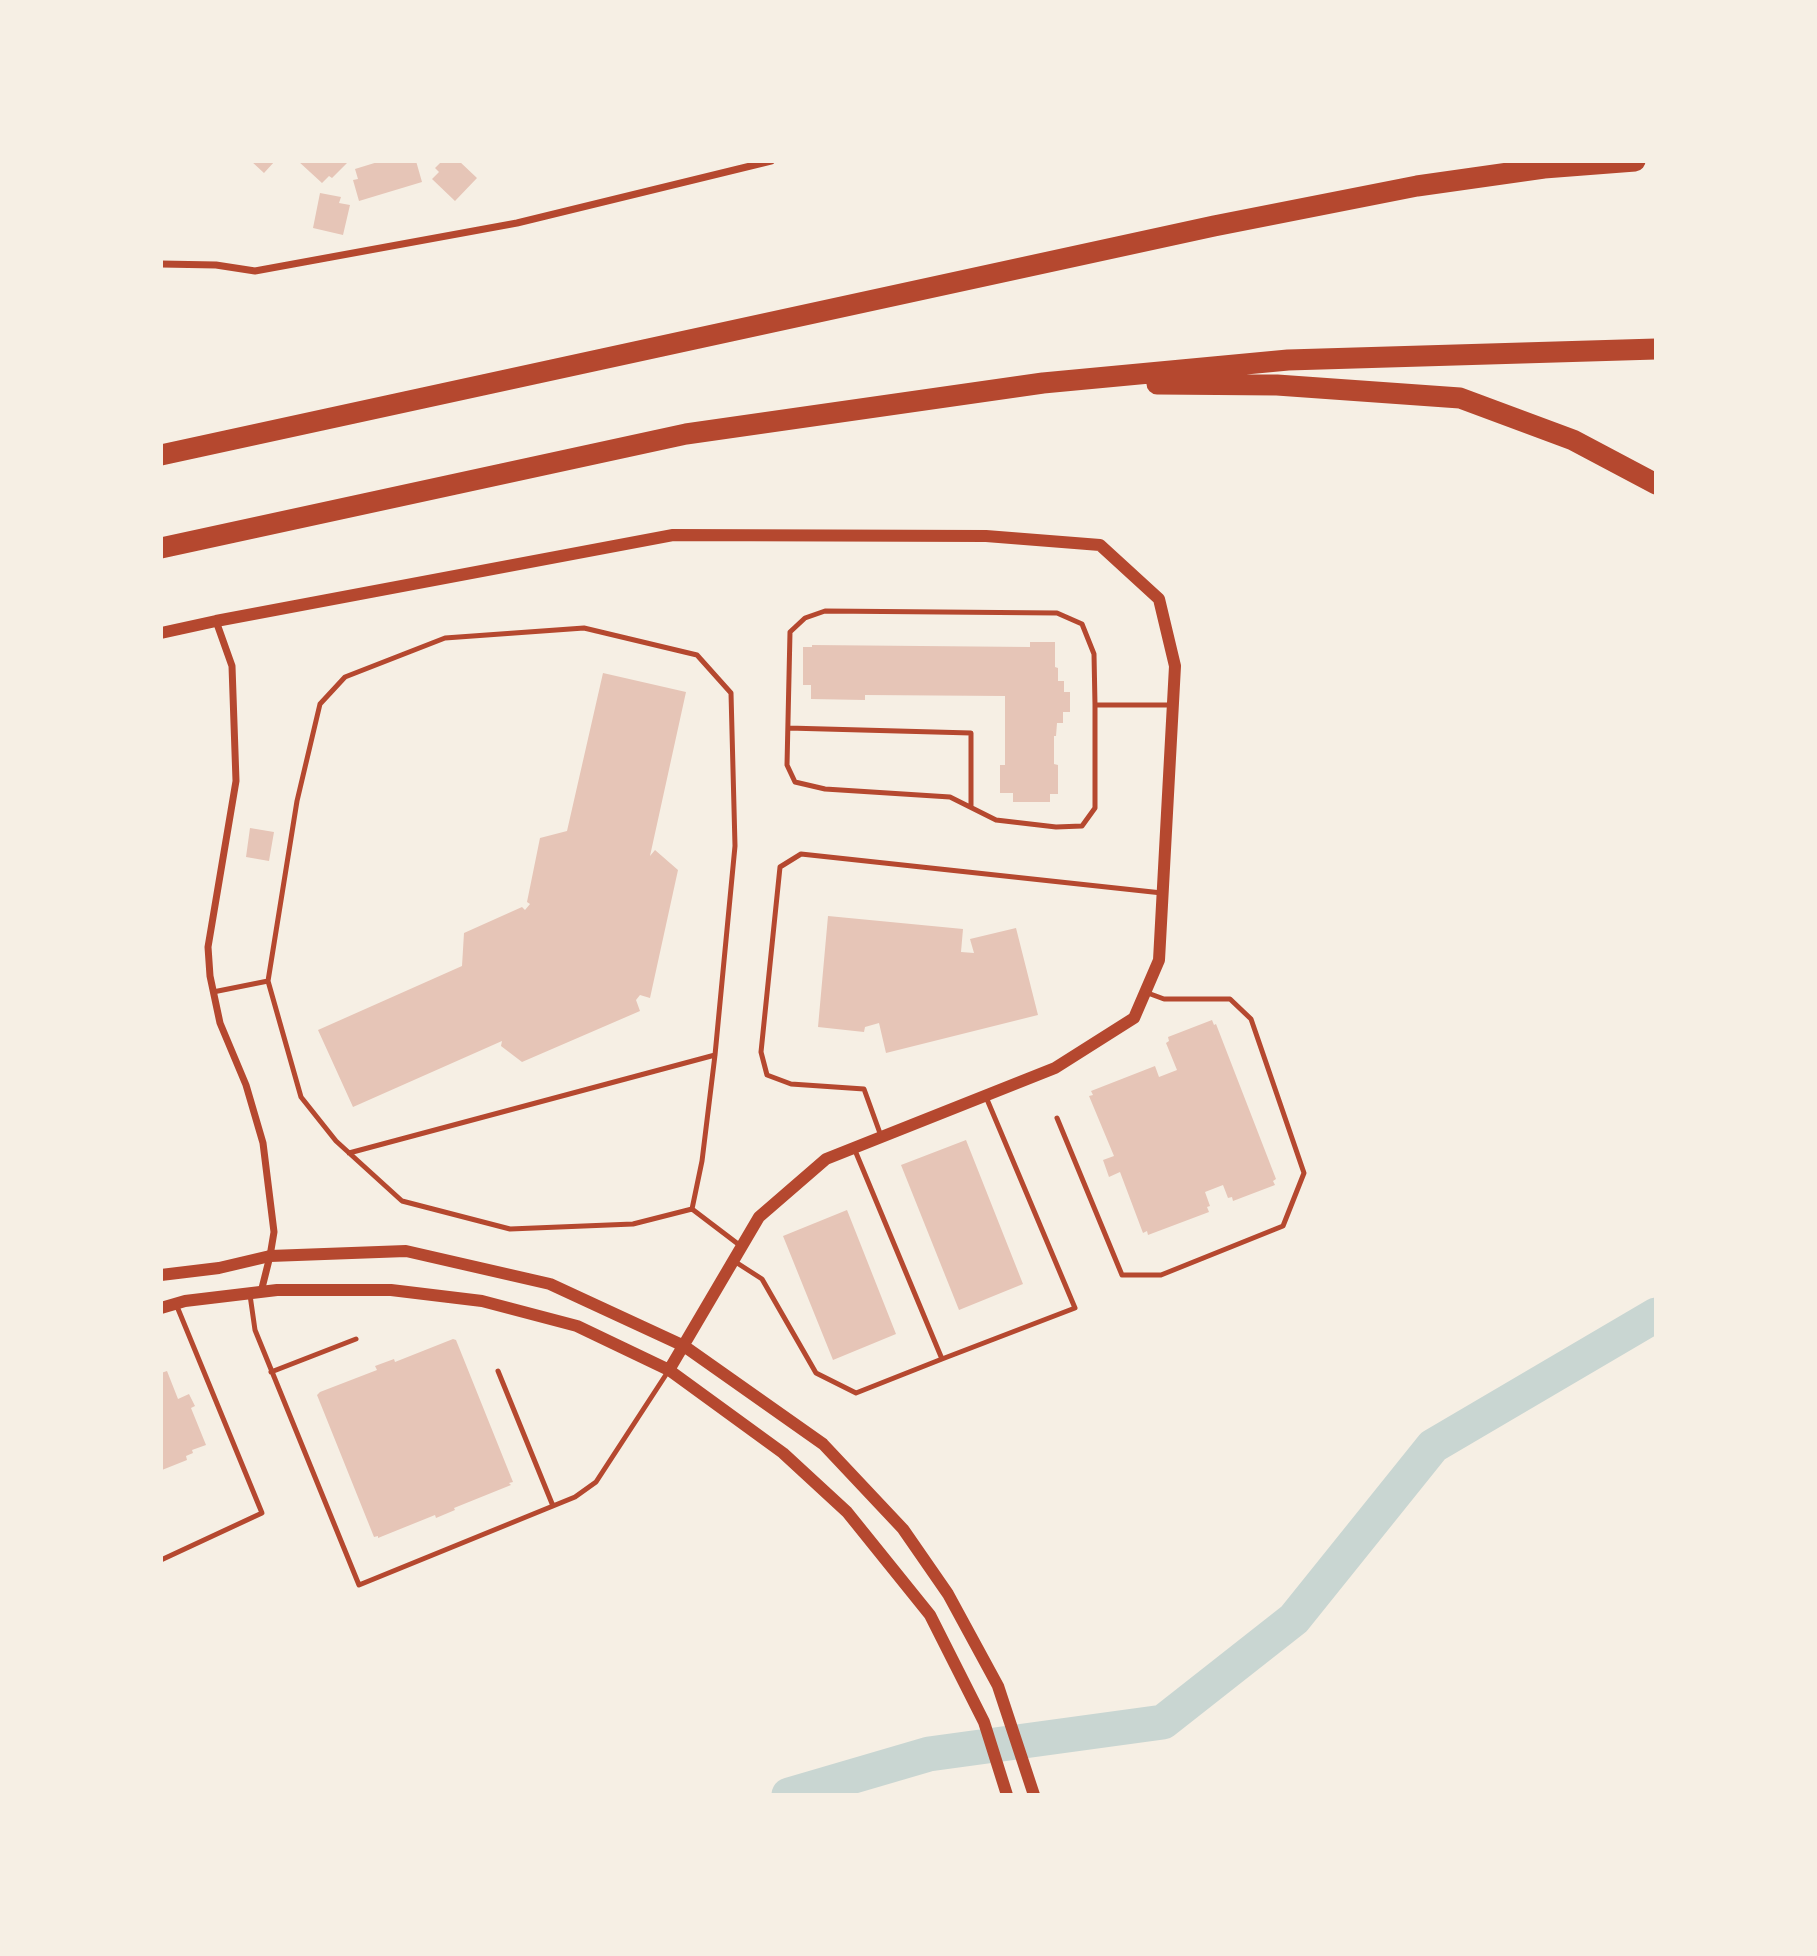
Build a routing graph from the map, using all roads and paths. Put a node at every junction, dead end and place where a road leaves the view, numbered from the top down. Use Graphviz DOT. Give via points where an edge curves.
graph roads {
  1 [pos="771,161"];
  2 [pos="1507,161"];
  3 [pos="1635,161"];
  4 [pos="1417,186"];
  5 [pos="161,264"];
  6 [pos="1656,349"];
  7 [pos="1043,383"];
  8 [pos="161,454"];
  9 [pos="1656,484"];
  10 [pos="161,548"];
  11 [pos="216,621"];
  12 [pos="161,634"];
  13 [pos="1095,705"];
  14 [pos="1173,705"];
  15 [pos="788,728"];
  16 [pos="971,807"];
  17 [pos="1162,893"];
  18 [pos="268,981"];
  19 [pos="213,992"];
  20 [pos="1145,992"];
  21 [pos="715,1055"];
  22 [pos="985,1096"];
  23 [pos="1057,1118"];
  24 [pos="881,1137"];
  25 [pos="854,1148"];
  26 [pos="349,1153"];
  27 [pos="692,1209"];
  28 [pos="742,1247"];
  29 [pos="270,1256"];
  30 [pos="734,1261"];
  31 [pos="161,1275"];
  32 [pos="255,1292"];
  33 [pos="176,1304"];
  34 [pos="161,1308"];
  35 [pos="356,1339"];
  36 [pos="684,1346"];
  37 [pos="942,1359"];
  38 [pos="668,1370"];
  39 [pos="271,1371"];
  40 [pos="498,1371"];
  41 [pos="553,1506"];
  42 [pos="161,1560"];
  43 [pos="1007,1795"];
  44 [pos="1034,1795"];
  1 -- 5 [label="street" via="517,223 255,271"];
  2 -- 4 [label="highway"];
  3 -- 4 [label="highway"];
  4 -- 8 [label="highway" via="1193,230"];
  6 -- 7 [label="highway" via="1288,360"];
  7 -- 9 [label="highway" via="1277,385 1460,398 1573,440"];
  7 -- 10 [label="highway" via="686,434"];
  11 -- 12 [label="street"];
  11 -- 14 [label="street" via="673,535 986,536 1100,545 1158,600 1175,666"];
  11 -- 19 [label="street" via="232,666 236,781 208,947"];
  13 -- 14 [label="lane"];
  13 -- 15 [label="lane" via="1094,654 1082,624 1057,613 825,611 805,618 790,632"];
  13 -- 16 [label="lane" via="1095,808 1082,826 996,820"];
  14 -- 17 [label="street"];
  15 -- 16 [label="lane" via="787,765 795,782 825,789 950,797"];
  15 -- 16 [label="lane" via="971,733"];
  17 -- 20 [label="street" via="1158,960"];
  17 -- 24 [label="lane" via="801,854 780,867 761,1052 767,1075 791,1084 864,1089"];
  18 -- 19 [label="lane"];
  18 -- 21 [label="lane" via="297,801 320,704 345,677 445,638 584,628 697,655 732,693 735,846"];
  18 -- 26 [label="lane" via="301,1097"];
  19 -- 29 [label="street" via="263,1143 274,1232"];
  20 -- 22 [label="street" via="1133,1018 1055,1068"];
  20 -- 23 [label="lane" via="1164,999 1230,999 1251,1019 1304,1173 1283,1226 1161,1275 1122,1275"];
  21 -- 26 [label="lane"];
  21 -- 27 [label="lane"];
  22 -- 24 [label="street"];
  22 -- 37 [label="lane" via="1075,1308"];
  24 -- 25 [label="street"];
  25 -- 28 [label="street" via="826,1159 759,1217"];
  25 -- 37 [label="lane"];
  26 -- 27 [label="lane" via="402,1201 510,1229 633,1224"];
  27 -- 28 [label="lane"];
  28 -- 30 [label="street"];
  29 -- 31 [label="street"];
  29 -- 32 [label="street"];
  29 -- 36 [label="street" via="406,1251 550,1284"];
  30 -- 36 [label="street"];
  30 -- 37 [label="lane" via="762,1279 816,1374 856,1393"];
  32 -- 33 [label="street"];
  32 -- 38 [label="street" via="391,1290 482,1301 577,1326"];
  32 -- 39 [label="lane" via="254,1330"];
  33 -- 34 [label="street"];
  33 -- 42 [label="lane" via="262,1513"];
  35 -- 39 [label="lane"];
  36 -- 38 [label="street"];
  36 -- 44 [label="street" via="823,1444 903,1529 953,1604 998,1686"];
  38 -- 41 [label="lane" via="596,1482"];
  38 -- 43 [label="street" via="783,1453 847,1512 930,1615 984,1722"];
  39 -- 41 [label="lane" via="359,1585"];
  40 -- 41 [label="lane"];
}
